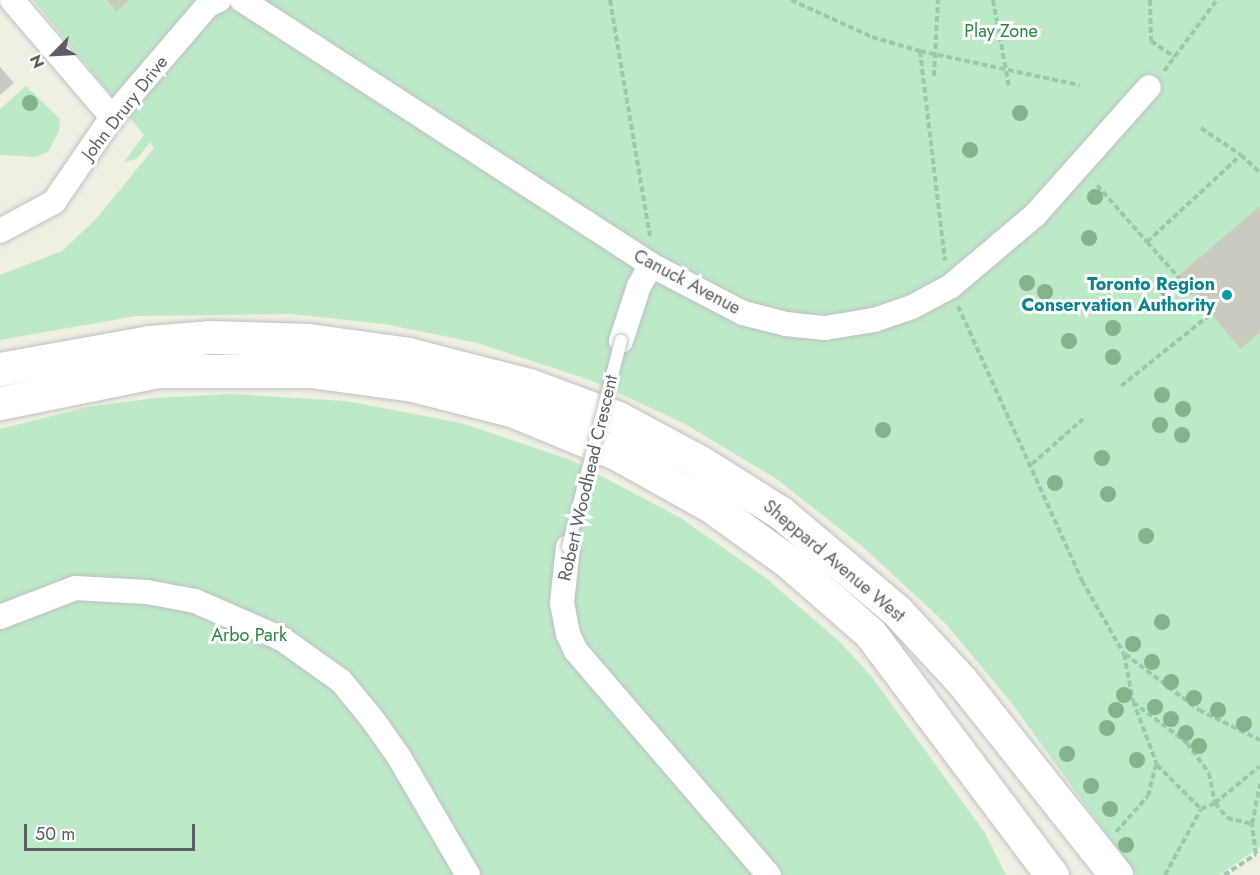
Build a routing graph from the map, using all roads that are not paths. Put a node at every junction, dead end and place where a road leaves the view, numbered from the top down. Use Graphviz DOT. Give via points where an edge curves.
graph roads {
  1 [pos="12,0"];
  2 [pos="219,0"];
  3 [pos="242,0"];
  4 [pos="1149,87"];
  5 [pos="112,117"];
  6 [pos="0,231"];
  7 [pos="651,265"];
  8 [pos="621,341"];
  9 [pos="0,369"];
  10 [pos="0,403"];
  11 [pos="568,547"];
  12 [pos="0,616"];
  13 [pos="468,875"];
  14 [pos="769,875"];
  15 [pos="1052,875"];
  16 [pos="1116,875"];
  1 -- 5 [label="street"];
  2 -- 5 [label="street, John Drury Drive" via="208,5"];
  3 -- 7 [label="street, Canuck Avenue"];
  4 -- 7 [label="street, Canuck Avenue" via="1035,214 951,286 912,307 874,320 825,328 786,324 743,313"];
  5 -- 6 [label="street, John Drury Drive" via="54,202"];
  7 -- 8 [label="street, Robert Woodhead Crescent" via="639,286"];
  8 -- 11 [label="lane, Robert Woodhead Crescent, bridge"];
  9 -- 16 [label="main road, Sheppard Avenue West" via="150,342 211,337 309,340 408,354 529,385 618,418 700,462 781,513 897,611 961,680"];
  10 -- 15 [label="main road, Sheppard Avenue West" via="158,371 310,371 413,385 514,411 616,453 711,506 790,563 870,633"];
  11 -- 14 [label="street, Robert Woodhead Crescent" via="562,603 567,634 576,651"];
  12 -- 13 [label="street" via="75,588 147,592 195,601 282,639 341,681 373,720"];
}
